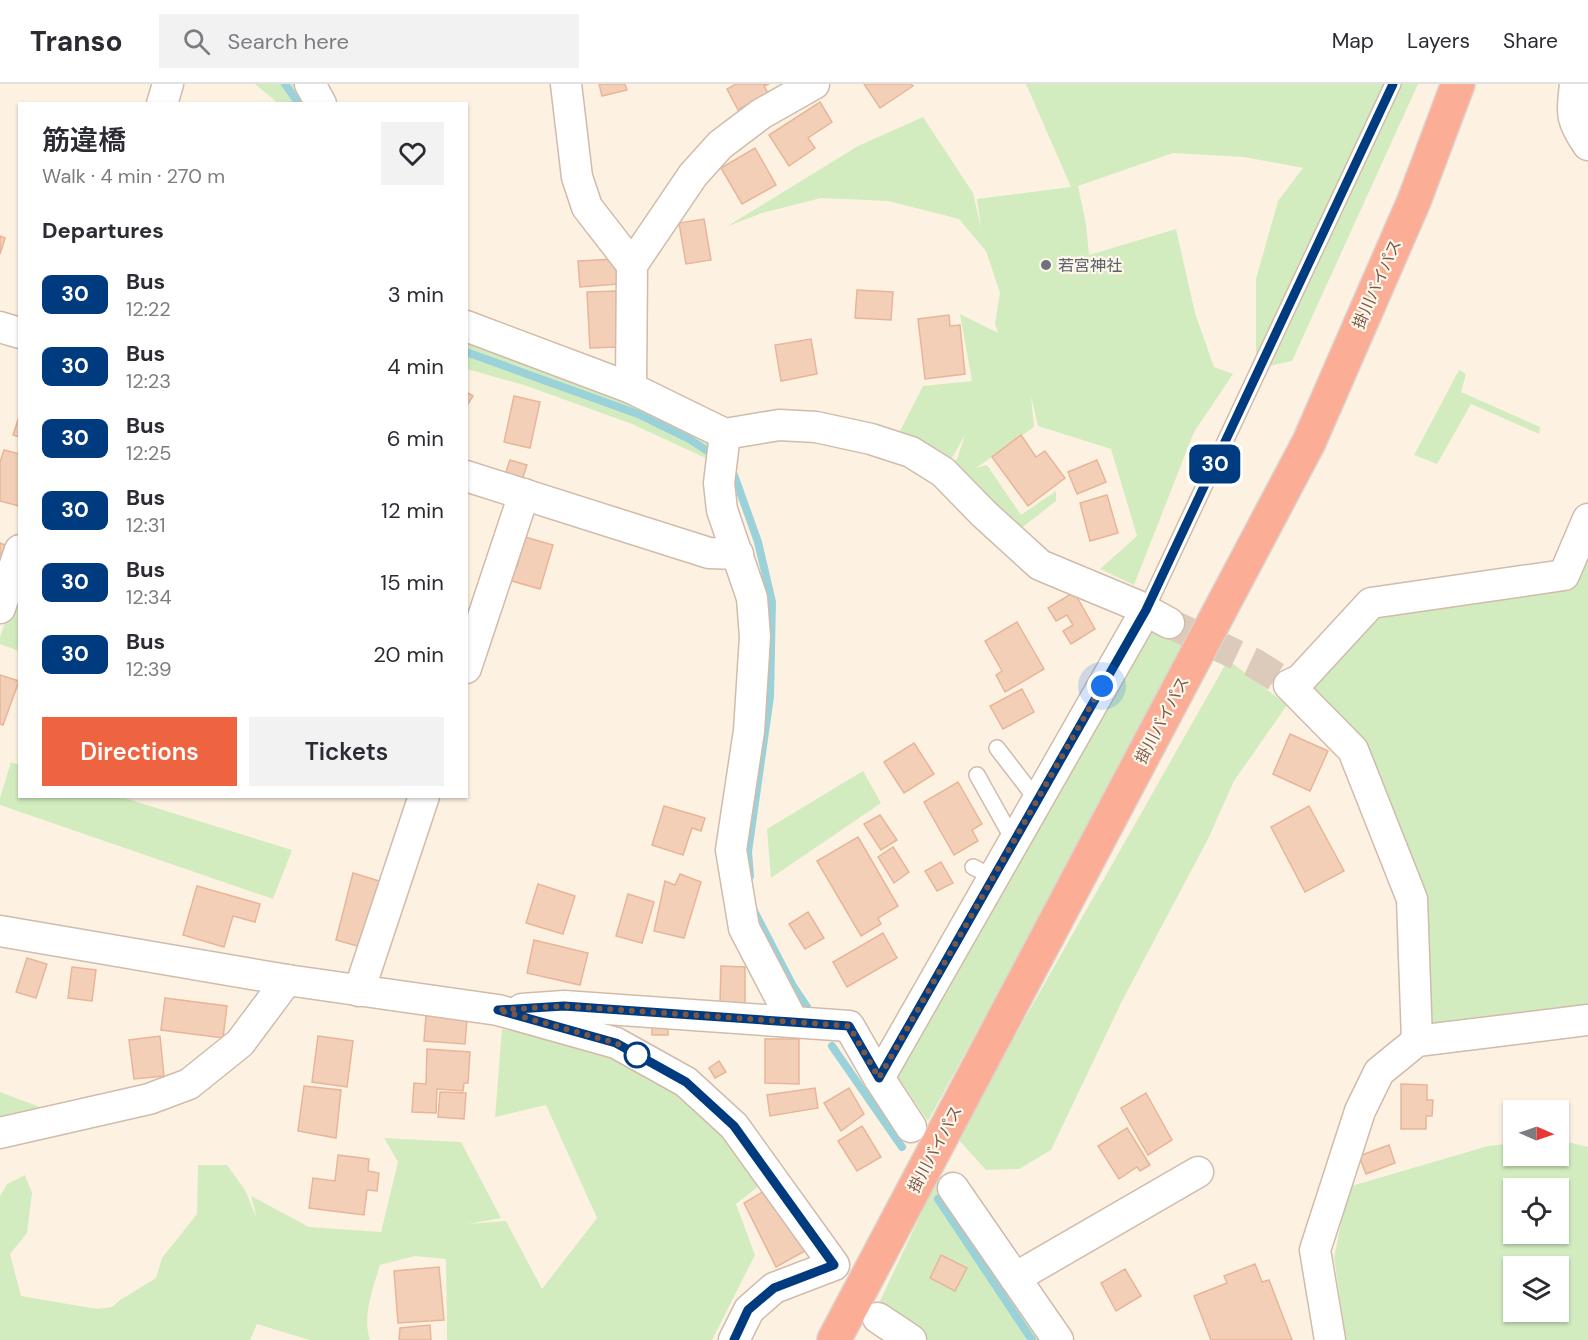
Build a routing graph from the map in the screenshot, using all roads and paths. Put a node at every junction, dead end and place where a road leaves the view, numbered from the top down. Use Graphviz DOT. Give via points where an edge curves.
graph roads {
  1 [pos="168,84"];
  2 [pos="310,84"];
  3 [pos="566,84"];
  4 [pos="814,84"];
  5 [pos="1393,84"];
  6 [pos="1458,84"];
  7 [pos="1575,84"];
  8 [pos="163,102"];
  9 [pos="320,102"];
  10 [pos="1588,145"];
  11 [pos="632,265"];
  12 [pos="0,327"];
  13 [pos="468,327"];
  14 [pos="18,332"];
  15 [pos="631,388"];
  16 [pos="725,434"];
  17 [pos="468,477"];
  18 [pos="524,494"];
  19 [pos="1588,519"];
  20 [pos="738,554"];
  21 [pos="18,556"];
  22 [pos="0,608"];
  23 [pos="1157,617"];
  24 [pos="468,662"];
  25 [pos="997,748"];
  26 [pos="977,776"];
  27 [pos="423,798"];
  28 [pos="1037,800"];
  29 [pos="1014,841"];
  30 [pos="0,931"];
  31 [pos="287,980"];
  32 [pos="359,991"];
  33 [pos="498,1010"];
  34 [pos="1588,1020"];
  35 [pos="793,1022"];
  36 [pos="1417,1041"];
  37 [pos="879,1078"];
  38 [pos="911,1127"];
  39 [pos="0,1132"];
  40 [pos="1198,1172"];
  41 [pos="953,1188"];
  42 [pos="1015,1278"];
  43 [pos="878,1318"];
  44 [pos="734,1340"];
  45 [pos="834,1340"];
  46 [pos="911,1340"];
  47 [pos="1058,1340"];
  48 [pos="1330,1340"];
  1 -- 8 [label="street"];
  2 -- 9 [label="street"];
  3 -- 11 [label="street" via="577,177 587,207"];
  4 -- 11 [label="street" via="761,114 720,146 693,175"];
  5 -- 23 [label="lane"];
  6 -- 45 [label="highway, 掛川バイパス" via="1414,201 1309,442"];
  7 -- 10 [label="street" via="1575,125"];
  11 -- 15 [label="street"];
  12 -- 14 [label="street"];
  13 -- 15 [label="street"];
  15 -- 16 [label="street"];
  16 -- 20 [label="street" via="719,483 722,510"];
  16 -- 23 [label="street" via="778,426 816,428 911,452 943,472 1040,565"];
  17 -- 18 [label="street"];
  18 -- 20 [label="street" via="709,552"];
  18 -- 24 [label="street"];
  19 -- 36 [label="street" via="1564,575 1371,603 1300,680 1289,685 1353,750 1412,899"];
  20 -- 35 [label="street" via="752,598 755,637 749,731 731,850 744,928"];
  21 -- 22 [label="street"];
  23 -- 28 [label="street"];
  25 -- 28 [label="lane"];
  26 -- 29 [label="lane"];
  27 -- 32 [label="street"];
  28 -- 29 [label="street"];
  29 -- 37 [label="street" via="983,872"];
  30 -- 31 [label="street"];
  31 -- 32 [label="street"];
  31 -- 39 [label="street" via="240,1043 189,1084 149,1099"];
  32 -- 33 [label="street"];
  33 -- 35 [label="street" via="564,1006"];
  33 -- 44 [label="street" via="616,1043 686,1082 734,1126 834,1265 774,1288 748,1310"];
  34 -- 36 [label="street"];
  35 -- 37 [label="street" via="849,1026"];
  36 -- 48 [label="street" via="1380,1072 1360,1111 1315,1250"];
  37 -- 38 [label="street"];
  40 -- 42 [label="street"];
  41 -- 42 [label="street"];
  42 -- 47 [label="street"];
  43 -- 46 [label="street"];
}
